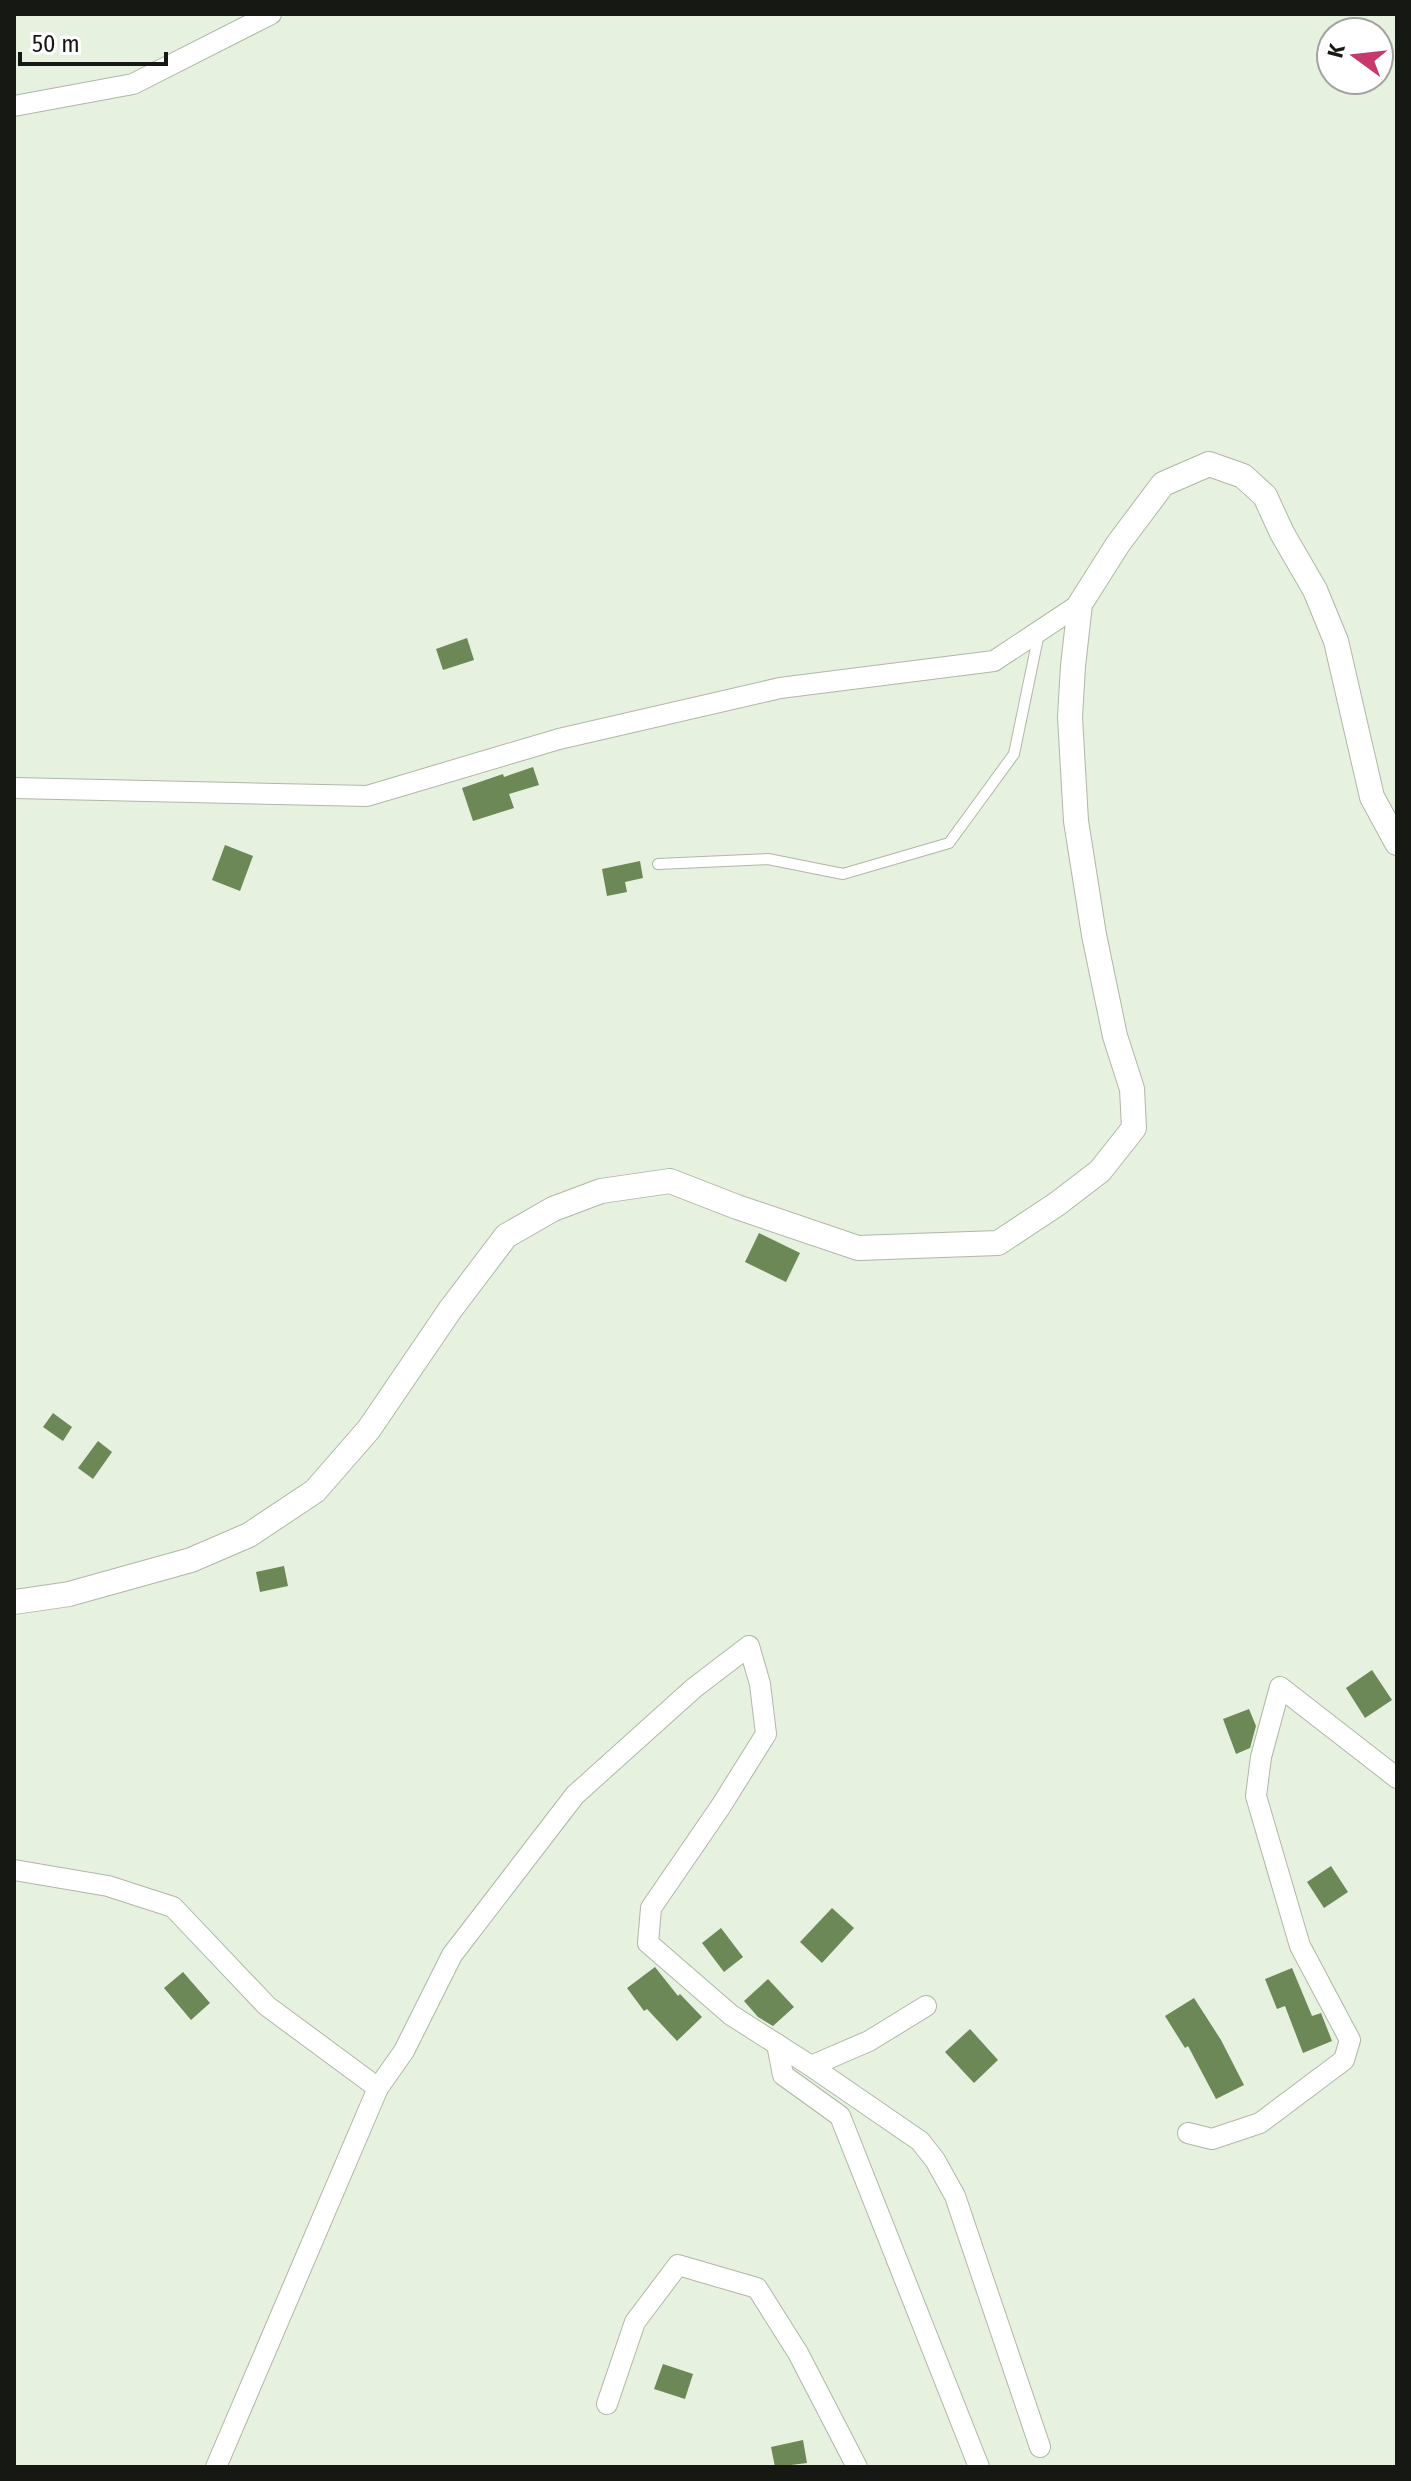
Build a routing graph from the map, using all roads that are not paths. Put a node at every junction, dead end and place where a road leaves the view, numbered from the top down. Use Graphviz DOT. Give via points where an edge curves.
graph roads {
  1 [pos="271,14"];
  2 [pos="14,106"];
  3 [pos="1080,604"];
  4 [pos="1039,631"];
  5 [pos="14,788"];
  6 [pos="1397,843"];
  7 [pos="658,864"];
  8 [pos="14,1602"];
  9 [pos="1397,1778"];
  10 [pos="14,1870"];
  11 [pos="926,2006"];
  12 [pos="777,2044"];
  13 [pos="811,2066"];
  14 [pos="378,2088"];
  15 [pos="1188,2133"];
  16 [pos="607,2404"];
  17 [pos="1040,2447"];
  18 [pos="216,2467"];
  19 [pos="857,2467"];
  20 [pos="979,2467"];
  1 -- 2 [label="street" via="133,84"];
  3 -- 4 [label="street"];
  3 -- 6 [label="street" via="1163,484 1209,464 1243,476 1265,496 1336,641 1372,797"];
  3 -- 8 [label="street" via="1070,717 1076,821 1115,1036 1132,1089 1134,1128 1100,1171 998,1243 858,1248 670,1181 601,1191 553,1209 506,1236 369,1429 315,1491 249,1535 191,1560 69,1594"];
  4 -- 5 [label="street" via="994,661 780,688 559,739 367,796"];
  4 -- 7 [label="lane" via="1014,754 949,843 843,874 768,859"];
  9 -- 15 [label="street" via="1280,1687 1256,1796 1300,1946 1350,2040 1344,2060 1260,2123 1212,2139"];
  10 -- 14 [label="street" via="108,1886 173,1907 267,2006"];
  11 -- 13 [label="street" via="869,2041"];
  12 -- 13 [label="street"];
  12 -- 14 [label="street" via="731,2015 648,1943 651,1908 766,1734 749,1646 575,1795 452,1955 404,2051"];
  12 -- 20 [label="street" via="783,2075 840,2116"];
  13 -- 17 [label="street" via="920,2141 935,2160 955,2196"];
  14 -- 18 [label="street"];
  16 -- 19 [label="street" via="635,2322 678,2265 757,2288 798,2353"];
}
